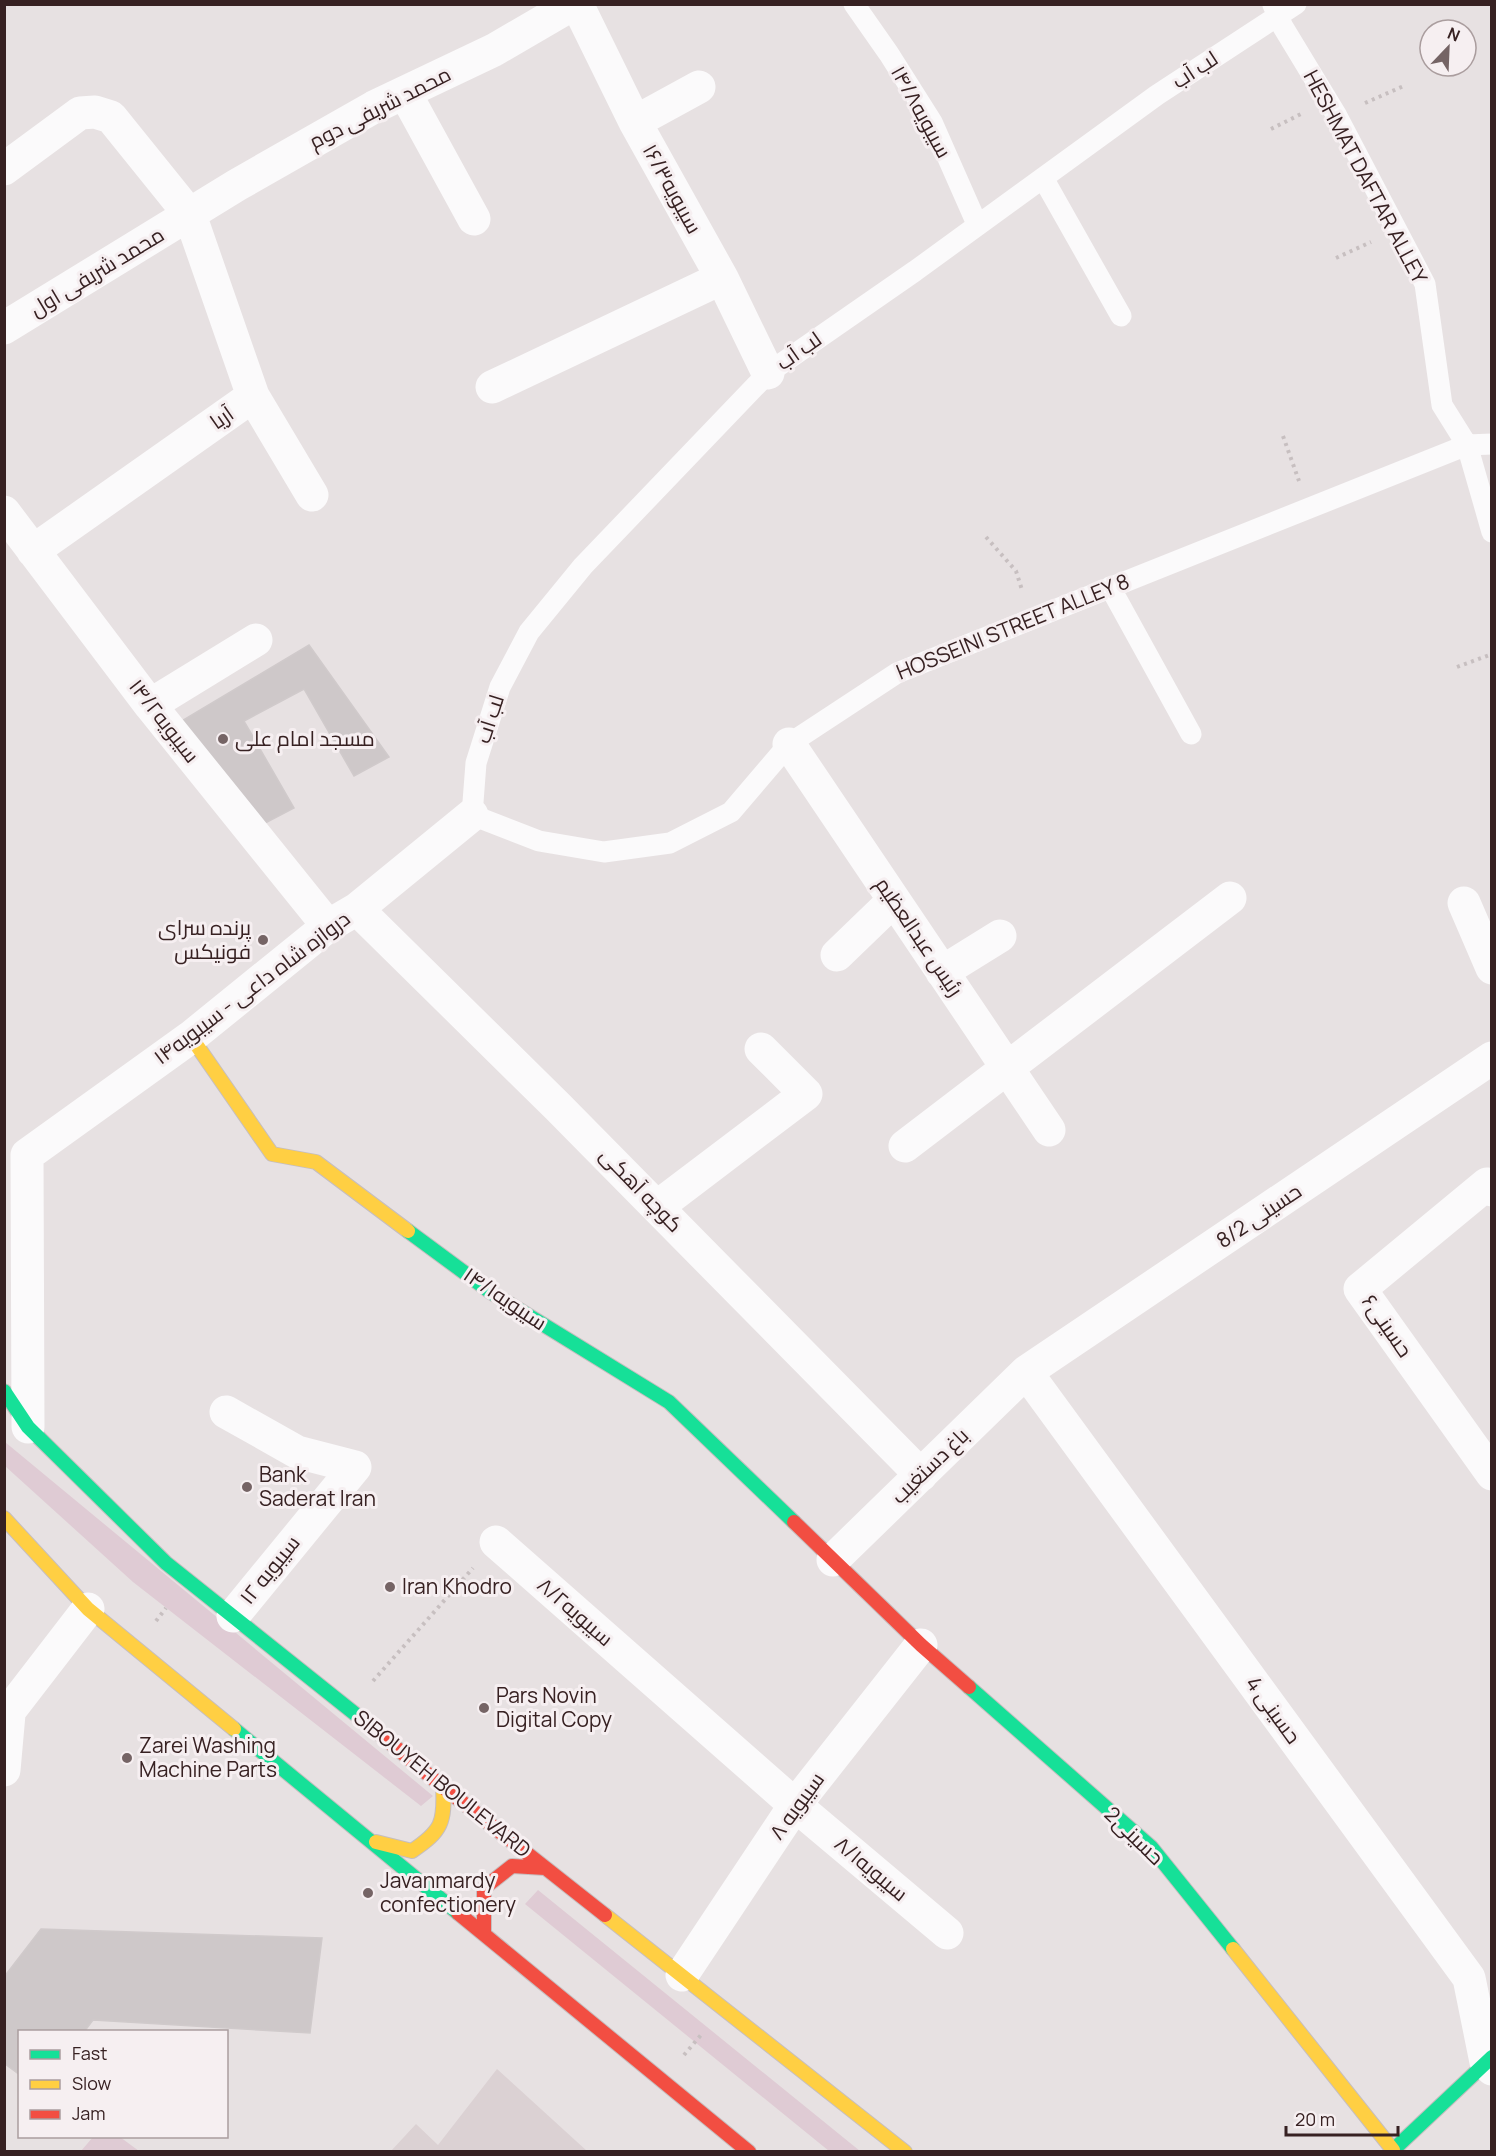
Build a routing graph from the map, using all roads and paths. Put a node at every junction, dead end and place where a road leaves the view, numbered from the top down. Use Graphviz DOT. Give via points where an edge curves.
graph roads {
  1 [pos="575,4"];
  2 [pos="854,4"];
  3 [pos="1296,4"];
  4 [pos="1275,10"];
  5 [pos="1406,85"];
  6 [pos="699,87"];
  7 [pos="405,93"];
  8 [pos="1337,116"];
  9 [pos="635,122"];
  10 [pos="4,169"];
  11 [pos="1043,178"];
  12 [pos="190,215"];
  13 [pos="474,219"];
  14 [pos="977,224"];
  15 [pos="1396,231"];
  16 [pos="1336,258"];
  17 [pos="722,278"];
  18 [pos="1120,316"];
  19 [pos="4,328"];
  20 [pos="768,373"];
  21 [pos="492,387"];
  22 [pos="253,396"];
  23 [pos="1283,436"];
  24 [pos="1467,444"];
  25 [pos="1491,444"];
  26 [pos="312,495"];
  27 [pos="1308,507"];
  28 [pos="4,512"];
  29 [pos="1491,532"];
  30 [pos="986,537"];
  31 [pos="33,550"];
  32 [pos="1110,587"];
  33 [pos="1031,619"];
  34 [pos="256,640"];
  35 [pos="1491,654"];
  36 [pos="1457,667"];
  37 [pos="150,705"];
  38 [pos="1191,734"];
  39 [pos="789,744"];
  40 [pos="472,815"];
  41 [pos="1230,898"];
  42 [pos="894,900"];
  43 [pos="1464,903"];
  44 [pos="357,909"];
  45 [pos="328,926"];
  46 [pos="1000,936"];
  47 [pos="837,955"];
  48 [pos="1491,968"];
  49 [pos="942,972"];
  50 [pos="191,1037"];
  51 [pos="761,1049"];
  52 [pos="1491,1058"];
  53 [pos="1007,1068"];
  54 [pos="1049,1130"];
  55 [pos="905,1146"];
  56 [pos="16,1152"];
  57 [pos="1491,1190"];
  58 [pos="657,1208"];
  59 [pos="1026,1372"];
  60 [pos="4,1391"];
  61 [pos="226,1412"];
  62 [pos="28,1427"];
  63 [pos="1491,1474"];
  64 [pos="921,1475"];
  65 [pos="4,1518"];
  66 [pos="496,1542"];
  67 [pos="833,1560"];
  68 [pos="188,1580"];
  69 [pos="88,1610"];
  70 [pos="233,1616"];
  71 [pos="921,1645"];
  72 [pos="136,1648"];
  73 [pos="349,1708"];
  74 [pos="7,1716"];
  75 [pos="4,1770"];
  76 [pos="443,1787"];
  77 [pos="795,1805"];
  78 [pos="374,1842"];
  79 [pos="545,1868"];
  80 [pos="484,1933"];
  81 [pos="947,1933"];
  82 [pos="682,1975"];
  83 [pos="724,2008"];
  84 [pos="1490,2063"];
  85 [pos="662,2080"];
  86 [pos="749,2151"];
  87 [pos="905,2151"];
  88 [pos="1392,2151"];
  1 -- 7 [label="street, محمد شریفی دوم" via="494,50"];
  1 -- 9 [label="street, سیبویه۱۶/۳"];
  2 -- 14 [label="lane, سیبویه۱۴/۸" via="932,122"];
  3 -- 4 [label="lane, لب آب"];
  4 -- 8 [label="lane, HESHMAT DAFTAR ALLEY"];
  4 -- 11 [label="lane, لب آب"];
  5 -- 8 [label="path"];
  6 -- 9 [label="street"];
  7 -- 12 [label="street, محمد شریفی دوم" via="354,118"];
  7 -- 13 [label="street"];
  8 -- 15 [label="lane, HESHMAT DAFTAR ALLEY"];
  9 -- 17 [label="street, سیبویه۱۶/۳"];
  10 -- 12 [label="street, آریا" via="80,113 95,112 111,117"];
  11 -- 14 [label="lane, لب آب"];
  11 -- 18 [label="lane"];
  12 -- 19 [label="street, محمد شریفی اول"];
  12 -- 22 [label="street, آریا"];
  14 -- 20 [label="lane, لب آب"];
  15 -- 16 [label="path"];
  15 -- 24 [label="lane, HESHMAT DAFTAR ALLEY" via="1425,284 1442,405"];
  17 -- 20 [label="street, سیبویه۱۶/۳"];
  17 -- 21 [label="street"];
  20 -- 40 [label="lane, لب آب" via="583,566 529,632 500,687 476,763"];
  22 -- 26 [label="street"];
  22 -- 31 [label="street, آریا"];
  23 -- 27 [label="path"];
  24 -- 25 [label="lane"];
  24 -- 27 [label="lane, HOSSEINI STREET ALLEY 8"];
  24 -- 29 [label="lane"];
  27 -- 32 [label="lane, HOSSEINI STREET ALLEY 8"];
  28 -- 31 [label="street, سیبویه۱۴/۲"];
  30 -- 33 [label="path" via="1016,571"];
  31 -- 37 [label="street, سیبویه۱۴/۲"];
  32 -- 33 [label="lane, HOSSEINI STREET ALLEY 8"];
  32 -- 38 [label="lane"];
  33 -- 39 [label="lane, HOSSEINI STREET ALLEY 8" via="897,673"];
  34 -- 37 [label="street"];
  35 -- 36 [label="path"];
  37 -- 45 [label="street, سیبویه۱۴/۲"];
  39 -- 40 [label="lane, HOSSEINI STREET ALLEY 8" via="731,812 670,843 604,852 539,841"];
  39 -- 42 [label="street, رئیس عبدالعظیم"];
  40 -- 44 [label="street, دروازه شاه داعی - سیبویه۱۴"];
  41 -- 53 [label="street"];
  42 -- 47 [label="street"];
  42 -- 49 [label="street, رئیس عبدالعظیم"];
  43 -- 48 [label="street"];
  44 -- 45 [label="street, دروازه شاه داعی - سیبویه۱۴"];
  44 -- 58 [label="street, کوچه آهکی"];
  45 -- 50 [label="street, دروازه شاه داعی - سیبویه۱۴"];
  46 -- 49 [label="street"];
  49 -- 53 [label="street, رئیس عبدالعظیم"];
  50 -- 56 [label="street, دروازه شاه داعی - سیبویه۱۴"];
  50 -- 67 [label="main road, سیبویه۱۴/۱" via="272,1154 316,1162 492,1293 669,1402"];
  51 -- 58 [label="street" via="806,1094"];
  52 -- 59 [label="street, 8/2 حسینی"];
  53 -- 54 [label="street, رئیس عبدالعظیم"];
  53 -- 55 [label="street"];
  56 -- 62 [label="street"];
  57 -- 63 [label="street, حسینی۶" via="1487,1184 1360,1289"];
  58 -- 64 [label="street, کوچه آهکی"];
  59 -- 64 [label="street, باغ دستغیب"];
  59 -- 84 [label="street, حسینی 4" via="1469,1978"];
  60 -- 62 [label="main road, SIBOUYEH BOULEVARD"];
  61 -- 70 [label="street, سیبویه ۱۲" via="297,1452 355,1467"];
  62 -- 68 [label="main road, SIBOUYEH BOULEVARD"];
  64 -- 67 [label="street, باغ دستغیب"];
  65 -- 69 [label="main road"];
  66 -- 73 [label="path"];
  66 -- 77 [label="street, سیبویه۸/۲"];
  67 -- 71 [label="main road, حسینی2"];
  68 -- 70 [label="main road, SIBOUYEH BOULEVARD"];
  68 -- 72 [label="path"];
  69 -- 72 [label="main road"];
  69 -- 74 [label="street"];
  70 -- 73 [label="main road, SIBOUYEH BOULEVARD"];
  71 -- 77 [label="street, سیبویه ۸"];
  71 -- 88 [label="main road, حسینی2" via="1151,1847"];
  72 -- 78 [label="main road"];
  73 -- 76 [label="main road, SIBOUYEH BOULEVARD"];
  74 -- 75 [label="street"];
  76 -- 78 [label="main road" via="444,1816 435,1836 412,1851"];
  76 -- 79 [label="main road, SIBOUYEH BOULEVARD"];
  77 -- 81 [label="street, سیبویه۸/۱"];
  77 -- 82 [label="street, سیبویه ۸"];
  78 -- 80 [label="main road"];
  79 -- 80 [label="main road" via="512,1866 484,1888"];
  79 -- 82 [label="main road, SIBOUYEH BOULEVARD"];
  80 -- 85 [label="main road"];
  82 -- 83 [label="main road, SIBOUYEH BOULEVARD"];
  83 -- 85 [label="path"];
  83 -- 87 [label="main road, SIBOUYEH BOULEVARD"];
  84 -- 88 [label="main road"];
  85 -- 86 [label="main road"];
}
